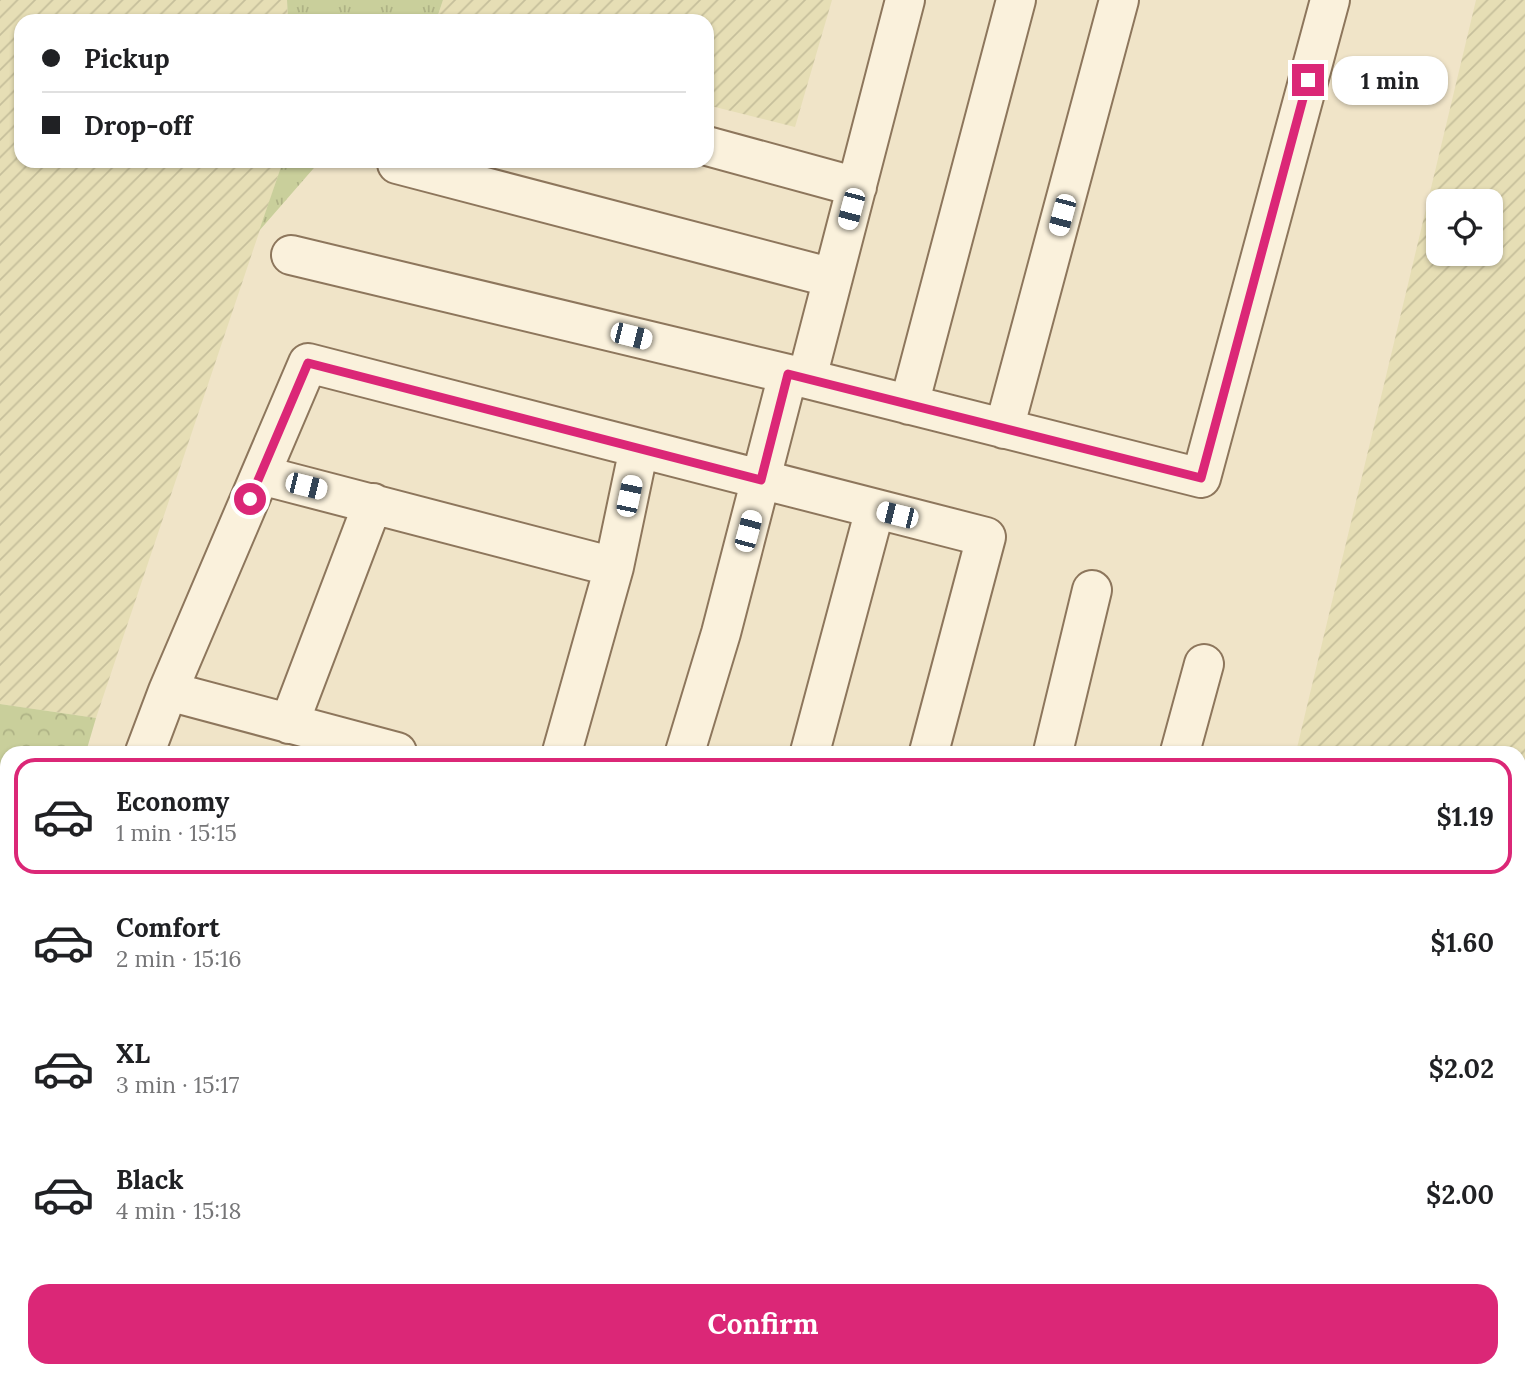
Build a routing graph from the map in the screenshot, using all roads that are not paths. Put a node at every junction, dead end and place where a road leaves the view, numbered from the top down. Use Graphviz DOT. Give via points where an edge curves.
graph roads {
  1 [pos="905,0"];
  2 [pos="1016,0"];
  3 [pos="1119,0"];
  4 [pos="1330,0"];
  5 [pos="714,148"];
  6 [pos="412,168"];
  7 [pos="857,187"];
  8 [pos="291,255"];
  9 [pos="833,278"];
  10 [pos="797,376"];
  11 [pos="909,405"];
  12 [pos="1004,429"];
  13 [pos="639,448"];
  14 [pos="261,475"];
  15 [pos="761,480"];
  16 [pos="373,503"];
  17 [pos="875,509"];
  18 [pos="614,567"];
  19 [pos="1091,590"];
  20 [pos="1204,664"];
  21 [pos="168,691"];
  22 [pos="289,724"];
  23 [pos="147,746"];
  24 [pos="374,746"];
  25 [pos="564,746"];
  26 [pos="687,746"];
  27 [pos="812,746"];
  28 [pos="931,746"];
  29 [pos="1054,746"];
  30 [pos="1182,746"];
  1 -- 7 [label="street"];
  2 -- 11 [label="street"];
  3 -- 12 [label="street"];
  4 -- 12 [label="street" via="1201,478"];
  5 -- 7 [label="street"];
  6 -- 9 [label="street"];
  7 -- 9 [label="street"];
  8 -- 10 [label="street"];
  9 -- 10 [label="street"];
  10 -- 11 [label="street"];
  10 -- 15 [label="street"];
  11 -- 12 [label="street"];
  13 -- 14 [label="street" via="308,363"];
  13 -- 15 [label="street"];
  13 -- 18 [label="street"];
  14 -- 16 [label="street"];
  14 -- 21 [label="street"];
  15 -- 17 [label="street"];
  15 -- 26 [label="street"];
  16 -- 18 [label="street"];
  16 -- 22 [label="street"];
  17 -- 27 [label="street"];
  17 -- 28 [label="street" via="986,537"];
  18 -- 25 [label="street"];
  19 -- 29 [label="street"];
  20 -- 30 [label="street"];
  21 -- 22 [label="street"];
  21 -- 23 [label="street"];
  22 -- 24 [label="street"];
}
